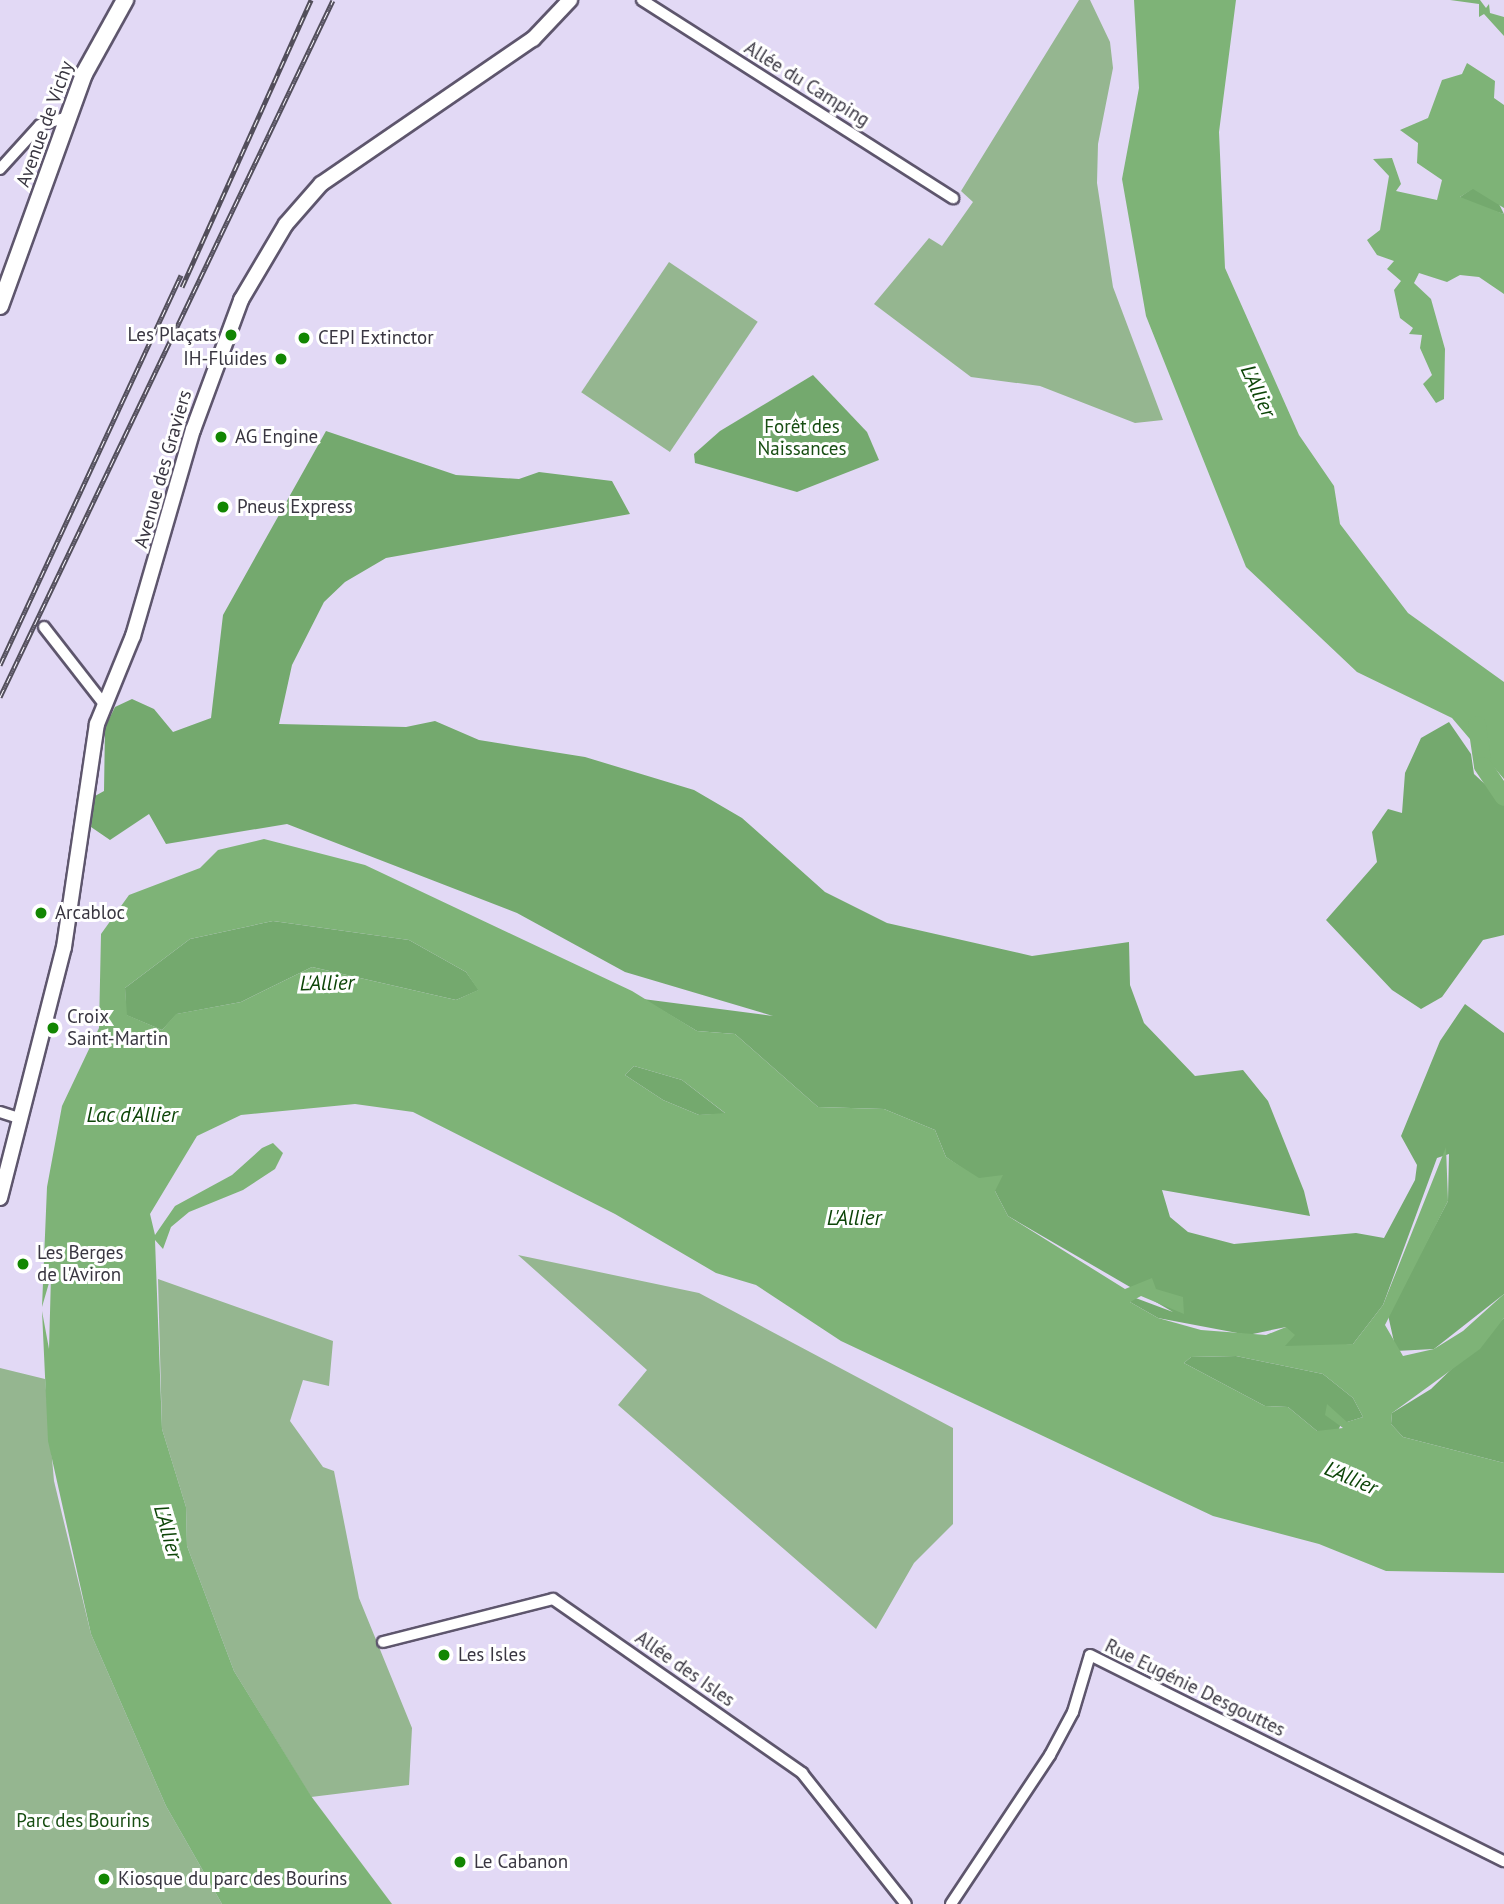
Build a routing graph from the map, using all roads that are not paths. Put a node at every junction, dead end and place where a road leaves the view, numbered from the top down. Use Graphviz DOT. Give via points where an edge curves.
graph roads {
  1 [pos="125,0"];
  2 [pos="559,0"];
  3 [pos="570,0"];
  4 [pos="642,0"];
  5 [pos="495,66"];
  6 [pos="68,117"];
  7 [pos="0,169"];
  8 [pos="953,198"];
  9 [pos="0,306"];
  10 [pos="44,627"];
  11 [pos="104,704"];
  12 [pos="0,1112"];
  13 [pos="21,1119"];
  14 [pos="0,1198"];
  15 [pos="383,1643"];
  16 [pos="1504,1861"];
  17 [pos="906,1904"];
  18 [pos="951,1904"];
  1 -- 6 [label="main road, Avenue de Vichy" via="94,50"];
  2 -- 5 [label="street, Avenue des Graviers"];
  3 -- 5 [label="street, Avenue des Graviers" via="533,39"];
  4 -- 8 [label="street, Allée du Camping"];
  5 -- 11 [label="street, Avenue des Graviers" via="341,168 302,205 268,251 220,350 144,605"];
  6 -- 7 [label="street" via="40,125"];
  6 -- 9 [label="main road, Avenue de Vichy"];
  10 -- 11 [label="street"];
  11 -- 13 [label="street, Avenue des Graviers" via="64,947"];
  12 -- 13 [label="street"];
  13 -- 14 [label="street, Avenue des Graviers"];
  15 -- 17 [label="street, Allée des Isles" via="553,1599 802,1773"];
  16 -- 18 [label="street, Rue Eugénie Desgouttes" via="1090,1655 1073,1712 1050,1755"];
}
